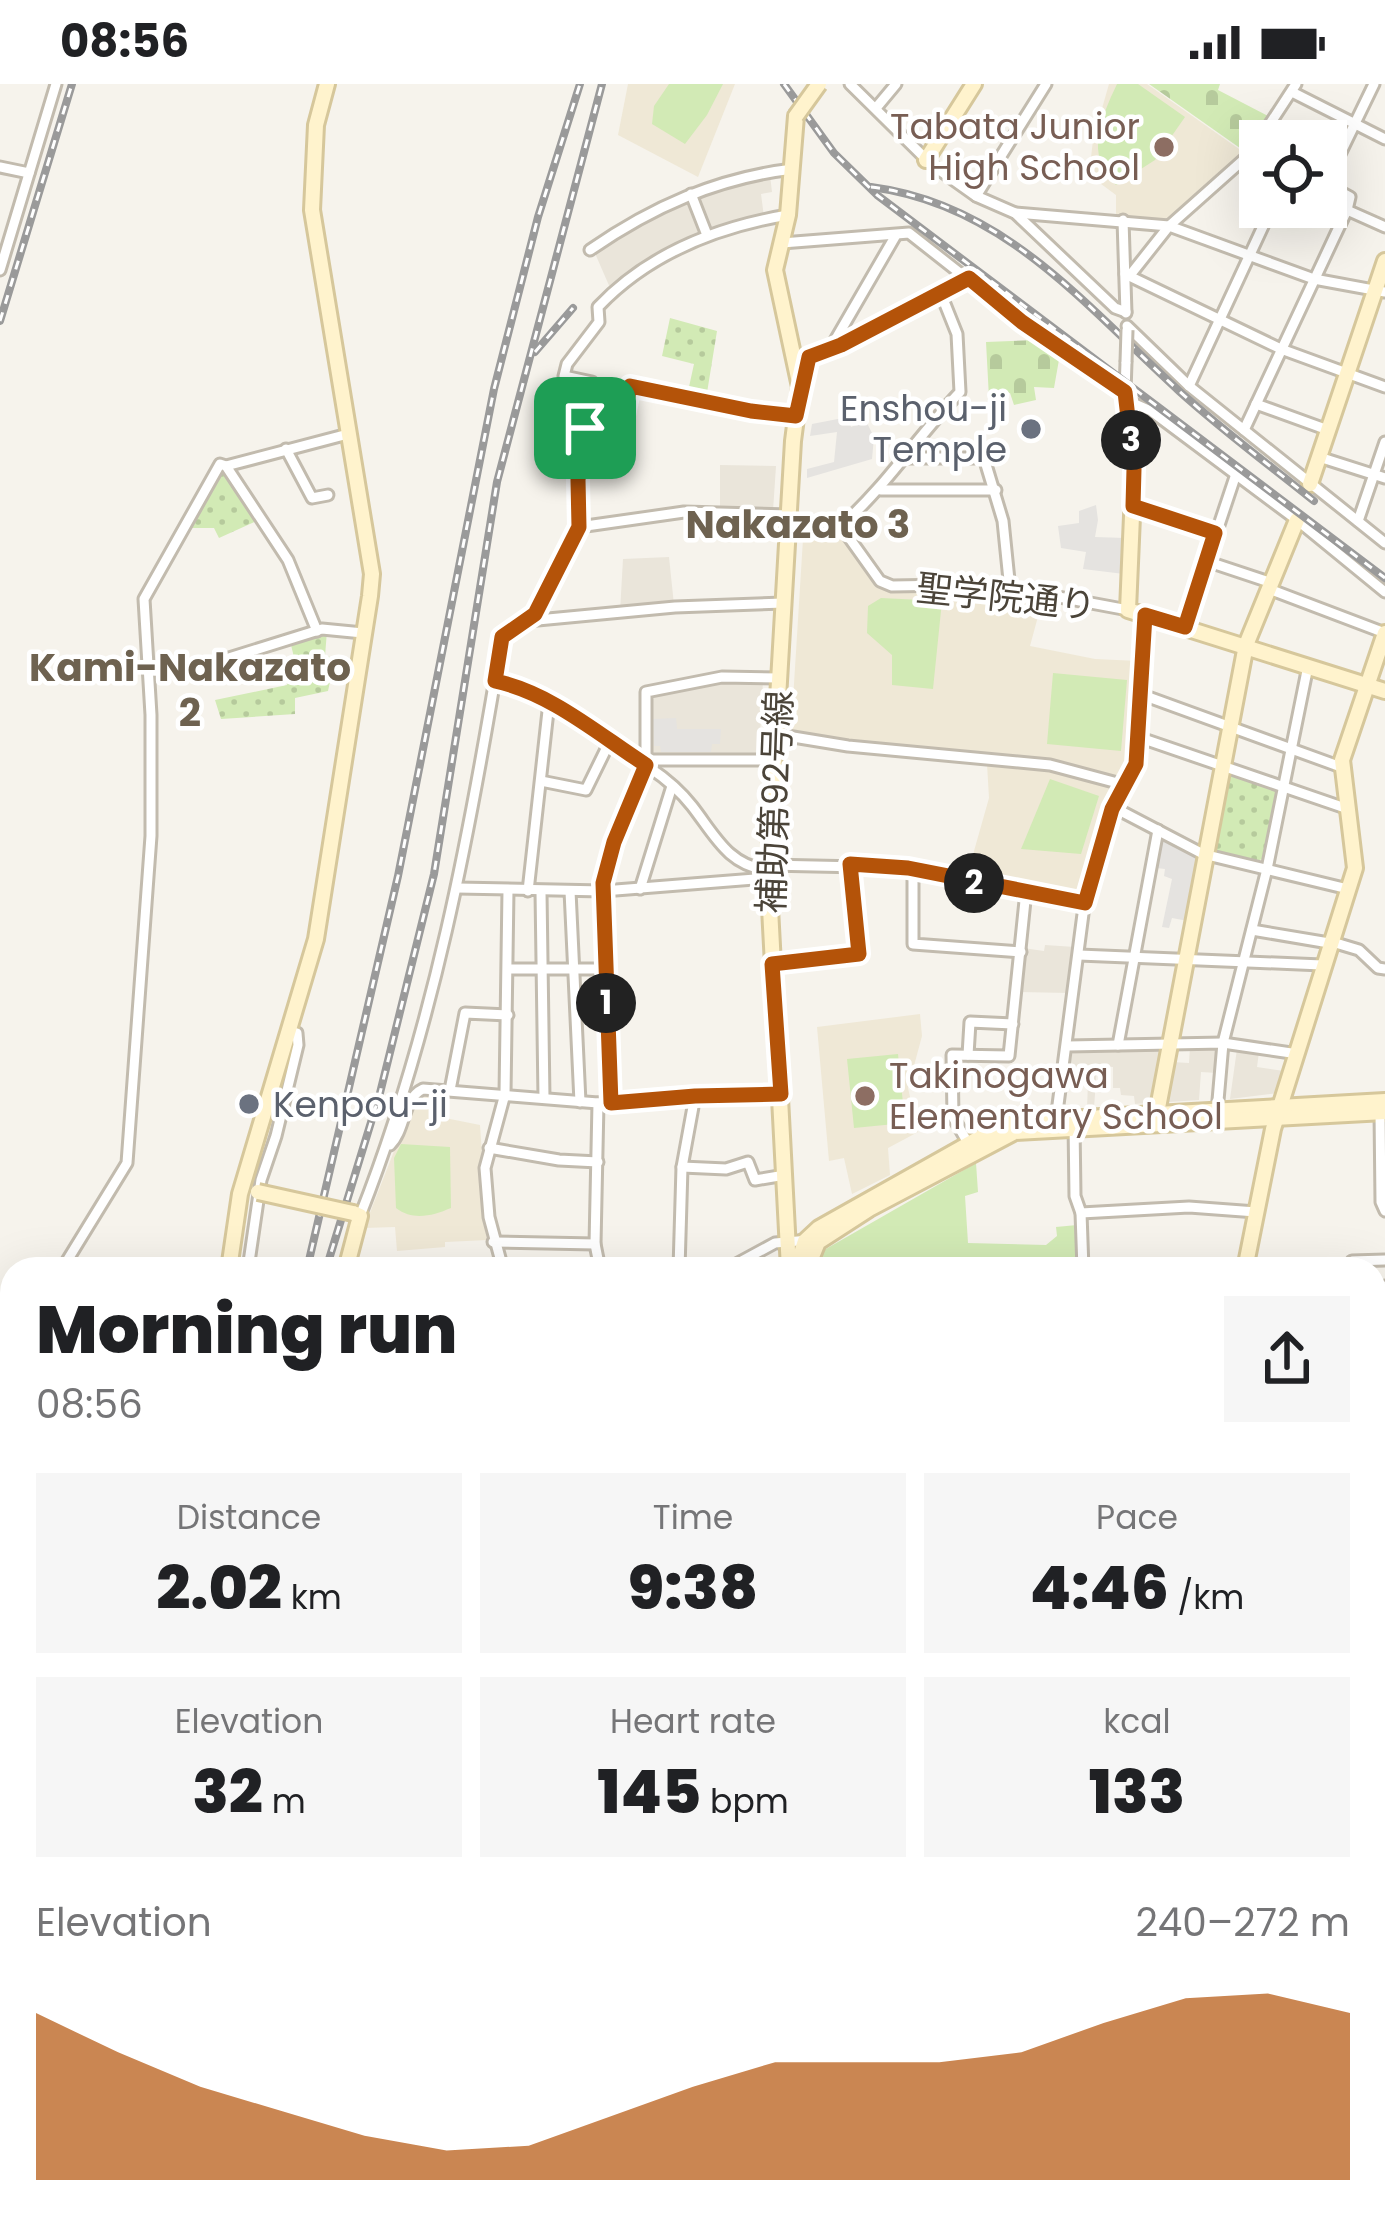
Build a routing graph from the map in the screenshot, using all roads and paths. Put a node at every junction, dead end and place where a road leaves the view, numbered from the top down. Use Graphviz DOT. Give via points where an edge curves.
graph roads {
  1 [pos="56,84"];
  2 [pos="327,84"];
  3 [pos="818,84"];
  4 [pos="850,84"];
  5 [pos="896,84"];
  6 [pos="974,84"];
  7 [pos="1046,84"];
  8 [pos="1374,84"];
  9 [pos="1294,88"];
  10 [pos="876,108"];
  11 [pos="1276,120"];
  12 [pos="1355,124"];
  13 [pos="1385,139"];
  14 [pos="1347,141"];
  15 [pos="926,160"];
  16 [pos="0,167"];
  17 [pos="793,169"];
  18 [pos="1239,169"];
  19 [pos="29,172"];
  20 [pos="691,194"];
  21 [pos="1347,194"];
  22 [pos="976,196"];
  23 [pos="1347,210"];
  24 [pos="1015,213"];
  25 [pos="788,215"];
  26 [pos="1123,220"];
  27 [pos="1169,226"];
  28 [pos="1385,227"];
  29 [pos="1261,228"];
  30 [pos="1338,228"];
  31 [pos="896,235"];
  32 [pos="707,236"];
  33 [pos="782,243"];
  34 [pos="590,250"];
  35 [pos="1248,254"];
  36 [pos="1385,261"];
  37 [pos="0,270"];
  38 [pos="1128,274"];
  39 [pos="969,278"];
  40 [pos="1314,279"];
  41 [pos="1380,291"];
  42 [pos="941,294"];
  43 [pos="1126,312"];
  44 [pos="1219,318"];
  45 [pos="1127,328"];
  46 [pos="830,349"];
  47 [pos="1281,349"];
  48 [pos="802,360"];
  49 [pos="1346,375"];
  50 [pos="1189,386"];
  51 [pos="1385,387"];
  52 [pos="1126,396"];
  53 [pos="1256,404"];
  54 [pos="796,416"];
  55 [pos="585,428"];
  56 [pos="1244,430"];
  57 [pos="1328,430"];
  58 [pos="348,434"];
  59 [pos="1385,442"];
  60 [pos="286,449"];
  61 [pos="902,458"];
  62 [pos="1319,458"];
  63 [pos="226,466"];
  64 [pos="1236,474"];
  65 [pos="1380,476"];
  66 [pos="1310,484"];
  67 [pos="881,490"];
  68 [pos="996,490"];
  69 [pos="328,495"];
  70 [pos="1133,506"];
  71 [pos="789,516"];
  72 [pos="1297,520"];
  73 [pos="1358,521"];
  74 [pos="841,526"];
  75 [pos="579,527"];
  76 [pos="1215,533"];
  77 [pos="1385,543"];
  78 [pos="1206,562"];
  79 [pos="1271,586"];
  80 [pos="1010,590"];
  81 [pos="1385,592"];
  82 [pos="783,603"];
  83 [pos="1128,610"];
  84 [pos="1145,615"];
  85 [pos="527,621"];
  86 [pos="1185,627"];
  87 [pos="317,632"];
  88 [pos="364,633"];
  89 [pos="1385,633"];
  90 [pos="1246,645"];
  91 [pos="1308,666"];
  92 [pos="148,671"];
  93 [pos="778,678"];
  94 [pos="495,681"];
  95 [pos="1367,686"];
  96 [pos="1385,691"];
  97 [pos="1140,694"];
  98 [pos="549,702"];
  99 [pos="1231,727"];
  100 [pos="776,734"];
  101 [pos="1138,737"];
  102 [pos="610,741"];
  103 [pos="1292,749"];
  104 [pos="774,760"];
  105 [pos="644,762"];
  106 [pos="1341,767"];
  107 [pos="1223,769"];
  108 [pos="541,782"];
  109 [pos="1125,785"];
  110 [pos="672,786"];
  111 [pos="1284,789"];
  112 [pos="1112,807"];
  113 [pos="1348,808"];
  114 [pos="1158,830"];
  115 [pos="1206,854"];
  116 [pos="850,864"];
  117 [pos="913,868"];
  118 [pos="1268,869"];
  119 [pos="768,871"];
  120 [pos="457,889"];
  121 [pos="640,889"];
  122 [pos="1348,889"];
  123 [pos="508,890"];
  124 [pos="534,891"];
  125 [pos="570,891"];
  126 [pos="603,891"];
  127 [pos="1026,891"];
  128 [pos="1085,903"];
  129 [pos="1252,930"];
  130 [pos="1329,942"];
  131 [pos="1021,952"];
  132 [pos="1079,955"];
  133 [pos="1134,957"];
  134 [pos="1186,958"];
  135 [pos="1244,962"];
  136 [pos="772,964"];
  137 [pos="1322,965"];
  138 [pos="508,969"];
  139 [pos="541,969"];
  140 [pos="573,969"];
  141 [pos="605,969"];
  142 [pos="1385,969"];
  143 [pos="508,1015"];
  144 [pos="1013,1024"];
  145 [pos="290,1031"];
  146 [pos="1223,1043"];
  147 [pos="1170,1044"];
  148 [pos="1068,1046"];
  149 [pos="1118,1046"];
  150 [pos="1298,1054"];
  151 [pos="968,1055"];
  152 [pos="450,1090"];
  153 [pos="505,1094"];
  154 [pos="781,1094"];
  155 [pos="695,1096"];
  156 [pos="544,1098"];
  157 [pos="580,1102"];
  158 [pos="598,1103"];
  159 [pos="611,1103"];
  160 [pos="1383,1109"];
  161 [pos="1217,1112"];
  162 [pos="1157,1113"];
  163 [pos="1280,1113"];
  164 [pos="1066,1124"];
  165 [pos="968,1143"];
  166 [pos="489,1148"];
  167 [pos="387,1149"];
  168 [pos="598,1162"];
  169 [pos="682,1167"];
  170 [pos="785,1175"];
  171 [pos="259,1192"];
  172 [pos="1385,1211"];
  173 [pos="1256,1212"];
  174 [pos="1081,1213"];
  175 [pos="356,1215"];
  176 [pos="825,1231"];
  177 [pos="796,1241"];
  178 [pos="494,1242"];
  179 [pos="596,1244"];
  180 [pos="69,1257"];
  181 [pos="231,1257"];
  182 [pos="250,1257"];
  183 [pos="348,1257"];
  184 [pos="499,1257"];
  185 [pos="598,1257"];
  186 [pos="679,1257"];
  187 [pos="749,1257"];
  188 [pos="797,1257"];
  189 [pos="806,1257"];
  190 [pos="1083,1257"];
  191 [pos="1247,1257"];
  1 -- 19 [label="street"];
  2 -- 58 [label="street" via="316,125 312,210"];
  3 -- 17 [label="street, 補助第92号線, bridge" via="796,116"];
  4 -- 10 [label="street"];
  5 -- 10 [label="street"];
  6 -- 15 [label="street"];
  7 -- 22 [label="street"];
  8 -- 12 [label="street"];
  9 -- 11 [label="street"];
  9 -- 12 [label="street"];
  10 -- 15 [label="street"];
  12 -- 13 [label="street"];
  12 -- 14 [label="street"];
  15 -- 22 [label="street"];
  16 -- 19 [label="street"];
  17 -- 20 [label="street"];
  17 -- 25 [label="street, 補助第92号線"];
  18 -- 27 [label="street"];
  19 -- 37 [label="street"];
  20 -- 32 [label="street"];
  20 -- 34 [label="street"];
  21 -- 23 [label="street"];
  22 -- 24 [label="street"];
  23 -- 28 [label="street"];
  24 -- 26 [label="street"];
  24 -- 43 [label="street"];
  25 -- 32 [label="street"];
  25 -- 33 [label="street, 補助第92号線"];
  26 -- 27 [label="street"];
  26 -- 38 [label="street"];
  27 -- 35 [label="street"];
  27 -- 38 [label="street"];
  29 -- 35 [label="street"];
  30 -- 40 [label="street"];
  31 -- 33 [label="street"];
  31 -- 39 [label="street" via="909,233"];
  31 -- 46 [label="street"];
  32 -- 55 [label="street" via="649,265 598,307 599,322 564,376 592,382"];
  33 -- 48 [label="street, 補助第92号線" via="776,274"];
  35 -- 40 [label="street"];
  35 -- 44 [label="street"];
  36 -- 41 [label="street"];
  38 -- 43 [label="street"];
  38 -- 44 [label="street"];
  39 -- 42 [label="street"];
  39 -- 52 [label="street"];
  40 -- 41 [label="street"];
  40 -- 47 [label="street"];
  41 -- 49 [label="street"];
  42 -- 46 [label="street"];
  42 -- 61 [label="street" via="958,334 960,392"];
  43 -- 45 [label="street"];
  44 -- 47 [label="street"];
  44 -- 50 [label="street"];
  45 -- 50 [label="street"];
  45 -- 52 [label="street, bridge"];
  46 -- 48 [label="street"];
  47 -- 49 [label="street"];
  47 -- 53 [label="street"];
  48 -- 54 [label="street, 補助第92号線"];
  49 -- 51 [label="street"];
  49 -- 57 [label="street"];
  50 -- 56 [label="street"];
  52 -- 64 [label="street"];
  52 -- 70 [label="street"];
  53 -- 56 [label="street"];
  53 -- 57 [label="street"];
  54 -- 55 [label="street" via="630,386 621,430"];
  54 -- 71 [label="street, 補助第92号線"];
  55 -- 75 [label="street"];
  56 -- 66 [label="street"];
  57 -- 62 [label="street"];
  58 -- 60 [label="street"];
  58 -- 88 [label="street" via="372,574"];
  59 -- 65 [label="street"];
  60 -- 63 [label="street"];
  60 -- 69 [label="street" via="312,498"];
  61 -- 67 [label="street"];
  61 -- 68 [label="street" via="984,458"];
  62 -- 65 [label="street"];
  62 -- 66 [label="street"];
  63 -- 87 [label="street" via="288,560"];
  63 -- 92 [label="street" via="220,464 144,599"];
  64 -- 72 [label="street"];
  64 -- 76 [label="street"];
  65 -- 73 [label="street"];
  66 -- 73 [label="street"];
  67 -- 68 [label="street"];
  67 -- 74 [label="street"];
  68 -- 80 [label="street"];
  70 -- 76 [label="street"];
  70 -- 83 [label="street"];
  71 -- 74 [label="street"];
  71 -- 75 [label="street" via="684,512"];
  71 -- 82 [label="street, 補助第92号線"];
  72 -- 79 [label="street"];
  72 -- 81 [label="street"];
  73 -- 77 [label="street"];
  74 -- 80 [label="street, 聖学院通り" via="892,586"];
  75 -- 85 [label="street"];
  76 -- 78 [label="street"];
  78 -- 79 [label="street"];
  78 -- 86 [label="street"];
  79 -- 89 [label="street"];
  79 -- 90 [label="street"];
  80 -- 83 [label="street, 聖学院通り"];
  82 -- 85 [label="street"];
  82 -- 93 [label="street, 補助第92号線"];
  83 -- 84 [label="street, 聖学院通り"];
  84 -- 86 [label="street, 聖学院通り"];
  84 -- 97 [label="street"];
  85 -- 94 [label="street" via="502,637"];
  86 -- 90 [label="street, 聖学院通り"];
  87 -- 88 [label="street"];
  87 -- 92 [label="street" via="184,672"];
  88 -- 145 [label="street" via="324,898"];
  89 -- 95 [label="street"];
  90 -- 91 [label="street, 聖学院通り"];
  90 -- 99 [label="street"];
  91 -- 95 [label="street, 聖学院通り"];
  91 -- 103 [label="street"];
  92 -- 180 [label="street" via="151,836 127,1163"];
  93 -- 100 [label="street, 補助第92号線"];
  93 -- 105 [label="street" via="722,677 646,692"];
  94 -- 98 [label="street"];
  94 -- 120 [label="street"];
  95 -- 96 [label="street, 聖学院通り"];
  95 -- 106 [label="street"];
  97 -- 99 [label="street"];
  97 -- 101 [label="street"];
  98 -- 102 [label="street"];
  98 -- 108 [label="street"];
  99 -- 103 [label="street"];
  99 -- 107 [label="street"];
  100 -- 104 [label="street, 補助第92号線"];
  100 -- 109 [label="street" via="1050,765"];
  101 -- 107 [label="street"];
  101 -- 109 [label="street"];
  102 -- 105 [label="street"];
  102 -- 108 [label="street" via="586,790"];
  103 -- 106 [label="street"];
  103 -- 111 [label="street"];
  104 -- 105 [label="street"];
  104 -- 119 [label="street, 補助第92号線"];
  105 -- 110 [label="street"];
  105 -- 126 [label="street"];
  106 -- 113 [label="street"];
  107 -- 111 [label="street"];
  107 -- 115 [label="street"];
  108 -- 124 [label="street"];
  109 -- 112 [label="street"];
  110 -- 119 [label="street" via="731,857"];
  110 -- 121 [label="street"];
  111 -- 113 [label="street"];
  111 -- 118 [label="street"];
  112 -- 114 [label="street"];
  112 -- 128 [label="street"];
  113 -- 122 [label="street" via="1355,858"];
  114 -- 115 [label="street"];
  114 -- 133 [label="street"];
  115 -- 118 [label="street"];
  115 -- 134 [label="street"];
  116 -- 117 [label="street"];
  116 -- 119 [label="street"];
  116 -- 136 [label="street" via="859,954"];
  117 -- 127 [label="street"];
  117 -- 131 [label="street" via="914,944"];
  118 -- 122 [label="street"];
  118 -- 129 [label="street"];
  119 -- 121 [label="street"];
  119 -- 136 [label="street, 補助第92号線"];
  120 -- 123 [label="street"];
  120 -- 167 [label="street"];
  121 -- 126 [label="street"];
  122 -- 130 [label="street"];
  123 -- 124 [label="street"];
  123 -- 138 [label="street"];
  124 -- 125 [label="street"];
  124 -- 139 [label="street"];
  125 -- 126 [label="street"];
  125 -- 140 [label="street"];
  126 -- 141 [label="street"];
  127 -- 128 [label="street"];
  127 -- 131 [label="street"];
  128 -- 132 [label="street"];
  129 -- 130 [label="street"];
  129 -- 135 [label="street"];
  130 -- 137 [label="street"];
  130 -- 142 [label="street"];
  131 -- 144 [label="street"];
  132 -- 133 [label="street"];
  132 -- 148 [label="street"];
  133 -- 134 [label="street"];
  133 -- 149 [label="street"];
  134 -- 135 [label="street"];
  134 -- 147 [label="street"];
  135 -- 137 [label="street"];
  135 -- 146 [label="street"];
  136 -- 154 [label="street, 補助第92号線"];
  137 -- 150 [label="street"];
  138 -- 139 [label="street"];
  138 -- 143 [label="street"];
  139 -- 140 [label="street"];
  139 -- 156 [label="street"];
  140 -- 141 [label="street"];
  140 -- 157 [label="street"];
  141 -- 159 [label="street"];
  143 -- 152 [label="street" via="465,1012"];
  143 -- 153 [label="street"];
  144 -- 151 [label="street" via="1009,1056"];
  144 -- 151 [label="street" via="970,1022"];
  145 -- 171 [label="street" via="298,1045"];
  145 -- 181 [label="street" via="241,1194"];
  146 -- 147 [label="street"];
  146 -- 150 [label="street"];
  146 -- 161 [label="street"];
  147 -- 149 [label="street"];
  147 -- 162 [label="street"];
  148 -- 149 [label="street"];
  148 -- 164 [label="street"];
  150 -- 163 [label="street"];
  151 -- 165 [label="street" via="952,1055 952,1065 953,1117"];
  152 -- 153 [label="street"];
  152 -- 167 [label="street" via="414,1093"];
  153 -- 156 [label="street"];
  153 -- 166 [label="street"];
  154 -- 155 [label="street"];
  154 -- 170 [label="street, 補助第92号線"];
  155 -- 159 [label="street"];
  155 -- 169 [label="street"];
  156 -- 157 [label="street"];
  157 -- 158 [label="street"];
  158 -- 159 [label="street"];
  158 -- 168 [label="street"];
  160 -- 163 [label="street"];
  160 -- 172 [label="street"];
  161 -- 162 [label="street"];
  161 -- 163 [label="street"];
  162 -- 164 [label="street"];
  163 -- 164 [label="street"];
  163 -- 173 [label="street"];
  164 -- 165 [label="street" via="1006,1124"];
  164 -- 174 [label="street"];
  164 -- 176 [label="street" via="1000,1138"];
  165 -- 176 [label="street"];
  166 -- 168 [label="street"];
  166 -- 178 [label="street"];
  167 -- 175 [label="street"];
  168 -- 179 [label="street"];
  169 -- 170 [label="street" via="748,1162 754,1180"];
  169 -- 186 [label="street"];
  170 -- 177 [label="street, 補助第92号線"];
  171 -- 175 [label="street, bridge"];
  171 -- 182 [label="street"];
  173 -- 174 [label="street"];
  173 -- 191 [label="street"];
  174 -- 190 [label="street"];
  175 -- 183 [label="street"];
  176 -- 177 [label="street"];
  176 -- 189 [label="street"];
  177 -- 187 [label="street"];
  177 -- 188 [label="street, 補助第92号線"];
  178 -- 179 [label="street"];
  178 -- 184 [label="street"];
  179 -- 185 [label="street"];
}
